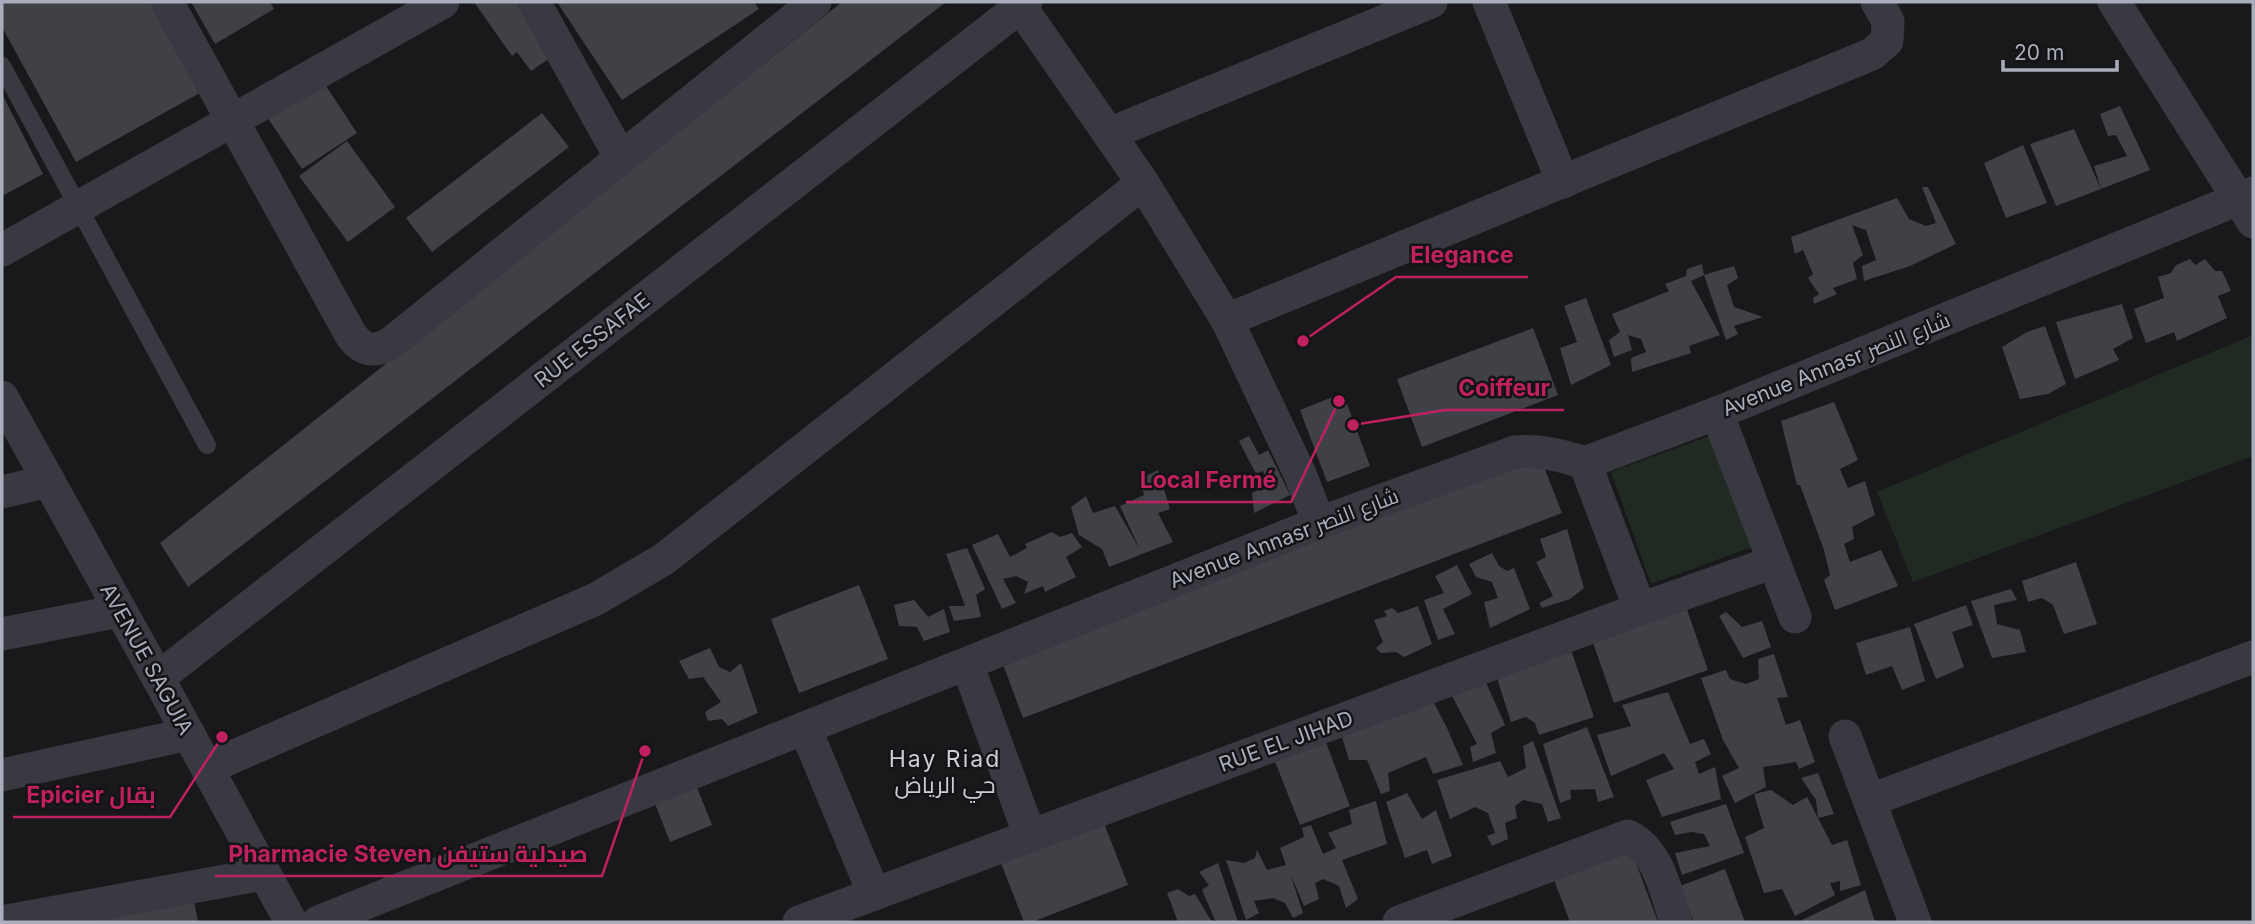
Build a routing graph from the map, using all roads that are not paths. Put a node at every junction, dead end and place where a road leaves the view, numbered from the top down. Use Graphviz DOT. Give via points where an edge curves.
graph roads {
  1 [pos="167,2"];
  2 [pos="443,2"];
  3 [pos="534,2"];
  4 [pos="815,2"];
  5 [pos="1431,2"];
  6 [pos="1489,2"];
  7 [pos="1877,2"];
  8 [pos="2114,2"];
  9 [pos="1023,4"];
  10 [pos="2,66"];
  11 [pos="233,120"];
  12 [pos="1109,134"];
  13 [pos="621,158"];
  14 [pos="1563,182"];
  15 [pos="1143,183"];
  16 [pos="2249,204"];
  17 [pos="78,207"];
  18 [pos="2,250"];
  19 [pos="1227,320"];
  20 [pos="2,397"];
  21 [pos="1717,413"];
  22 [pos="207,446"];
  23 [pos="1585,463"];
  24 [pos="49,481"];
  25 [pos="2,492"];
  26 [pos="1319,523"];
  27 [pos="1774,562"];
  28 [pos="1640,609"];
  29 [pos="119,611"];
  30 [pos="1796,617"];
  31 [pos="2,634"];
  32 [pos="2253,657"];
  33 [pos="967,664"];
  34 [pos="158,678"];
  35 [pos="806,728"];
  36 [pos="189,734"];
  37 [pos="1845,736"];
  38 [pos="207,768"];
  39 [pos="2,775"];
  40 [pos="1871,800"];
  41 [pos="1030,836"];
  42 [pos="263,874"];
  43 [pos="874,894"];
  44 [pos="1449,914"];
  45 [pos="2,922"];
  46 [pos="291,922"];
  47 [pos="318,922"];
  48 [pos="799,922"];
  49 [pos="1399,922"];
  50 [pos="1676,922"];
  51 [pos="1915,922"];
  1 -- 11 [label="street"];
  2 -- 11 [label="street"];
  3 -- 13 [label="street"];
  4 -- 13 [label="street"];
  5 -- 12 [label="street"];
  6 -- 14 [label="street"];
  7 -- 14 [label="street" via="1888,21 1887,41 1872,54"];
  8 -- 16 [label="street"];
  9 -- 12 [label="street"];
  9 -- 34 [label="street, RUE ESSAFAE"];
  10 -- 17 [label="lane"];
  11 -- 13 [label="street" via="351,335 368,350 391,343"];
  11 -- 17 [label="street"];
  12 -- 15 [label="street"];
  14 -- 19 [label="street"];
  15 -- 19 [label="street"];
  15 -- 38 [label="street" via="664,559 596,599"];
  16 -- 21 [label="street, Avenue Annasr شارع النصر"];
  17 -- 18 [label="street"];
  17 -- 22 [label="lane"];
  19 -- 26 [label="street"];
  20 -- 24 [label="street, AVENUE SAGUIA"];
  21 -- 23 [label="street, Avenue Annasr شارع النصر"];
  21 -- 27 [label="street"];
  23 -- 26 [label="street, Avenue Annasr شارع النصر" via="1536,450 1515,452"];
  23 -- 28 [label="street"];
  24 -- 25 [label="street"];
  24 -- 29 [label="street, AVENUE SAGUIA"];
  26 -- 33 [label="street, Avenue Annasr شارع النصر"];
  27 -- 28 [label="street, RUE EL JIHAD"];
  27 -- 30 [label="street"];
  28 -- 41 [label="street, RUE EL JIHAD"];
  29 -- 31 [label="street"];
  29 -- 34 [label="street, AVENUE SAGUIA"];
  32 -- 40 [label="street"];
  33 -- 35 [label="street, Avenue Annasr شارع النصر"];
  33 -- 41 [label="street"];
  34 -- 36 [label="street, AVENUE SAGUIA"];
  35 -- 43 [label="street"];
  35 -- 47 [label="street, Avenue Annasr شارع النصر"];
  36 -- 38 [label="street, AVENUE SAGUIA"];
  36 -- 39 [label="street"];
  37 -- 40 [label="street"];
  38 -- 42 [label="street, AVENUE SAGUIA"];
  40 -- 51 [label="street"];
  41 -- 43 [label="street, RUE EL JIHAD"];
  42 -- 45 [label="street"];
  42 -- 46 [label="street, AVENUE SAGUIA"];
  43 -- 48 [label="street, RUE EL JIHAD"];
  44 -- 49 [label="street"];
  44 -- 50 [label="street" via="1628,836 1637,840 1655,863"];
}
